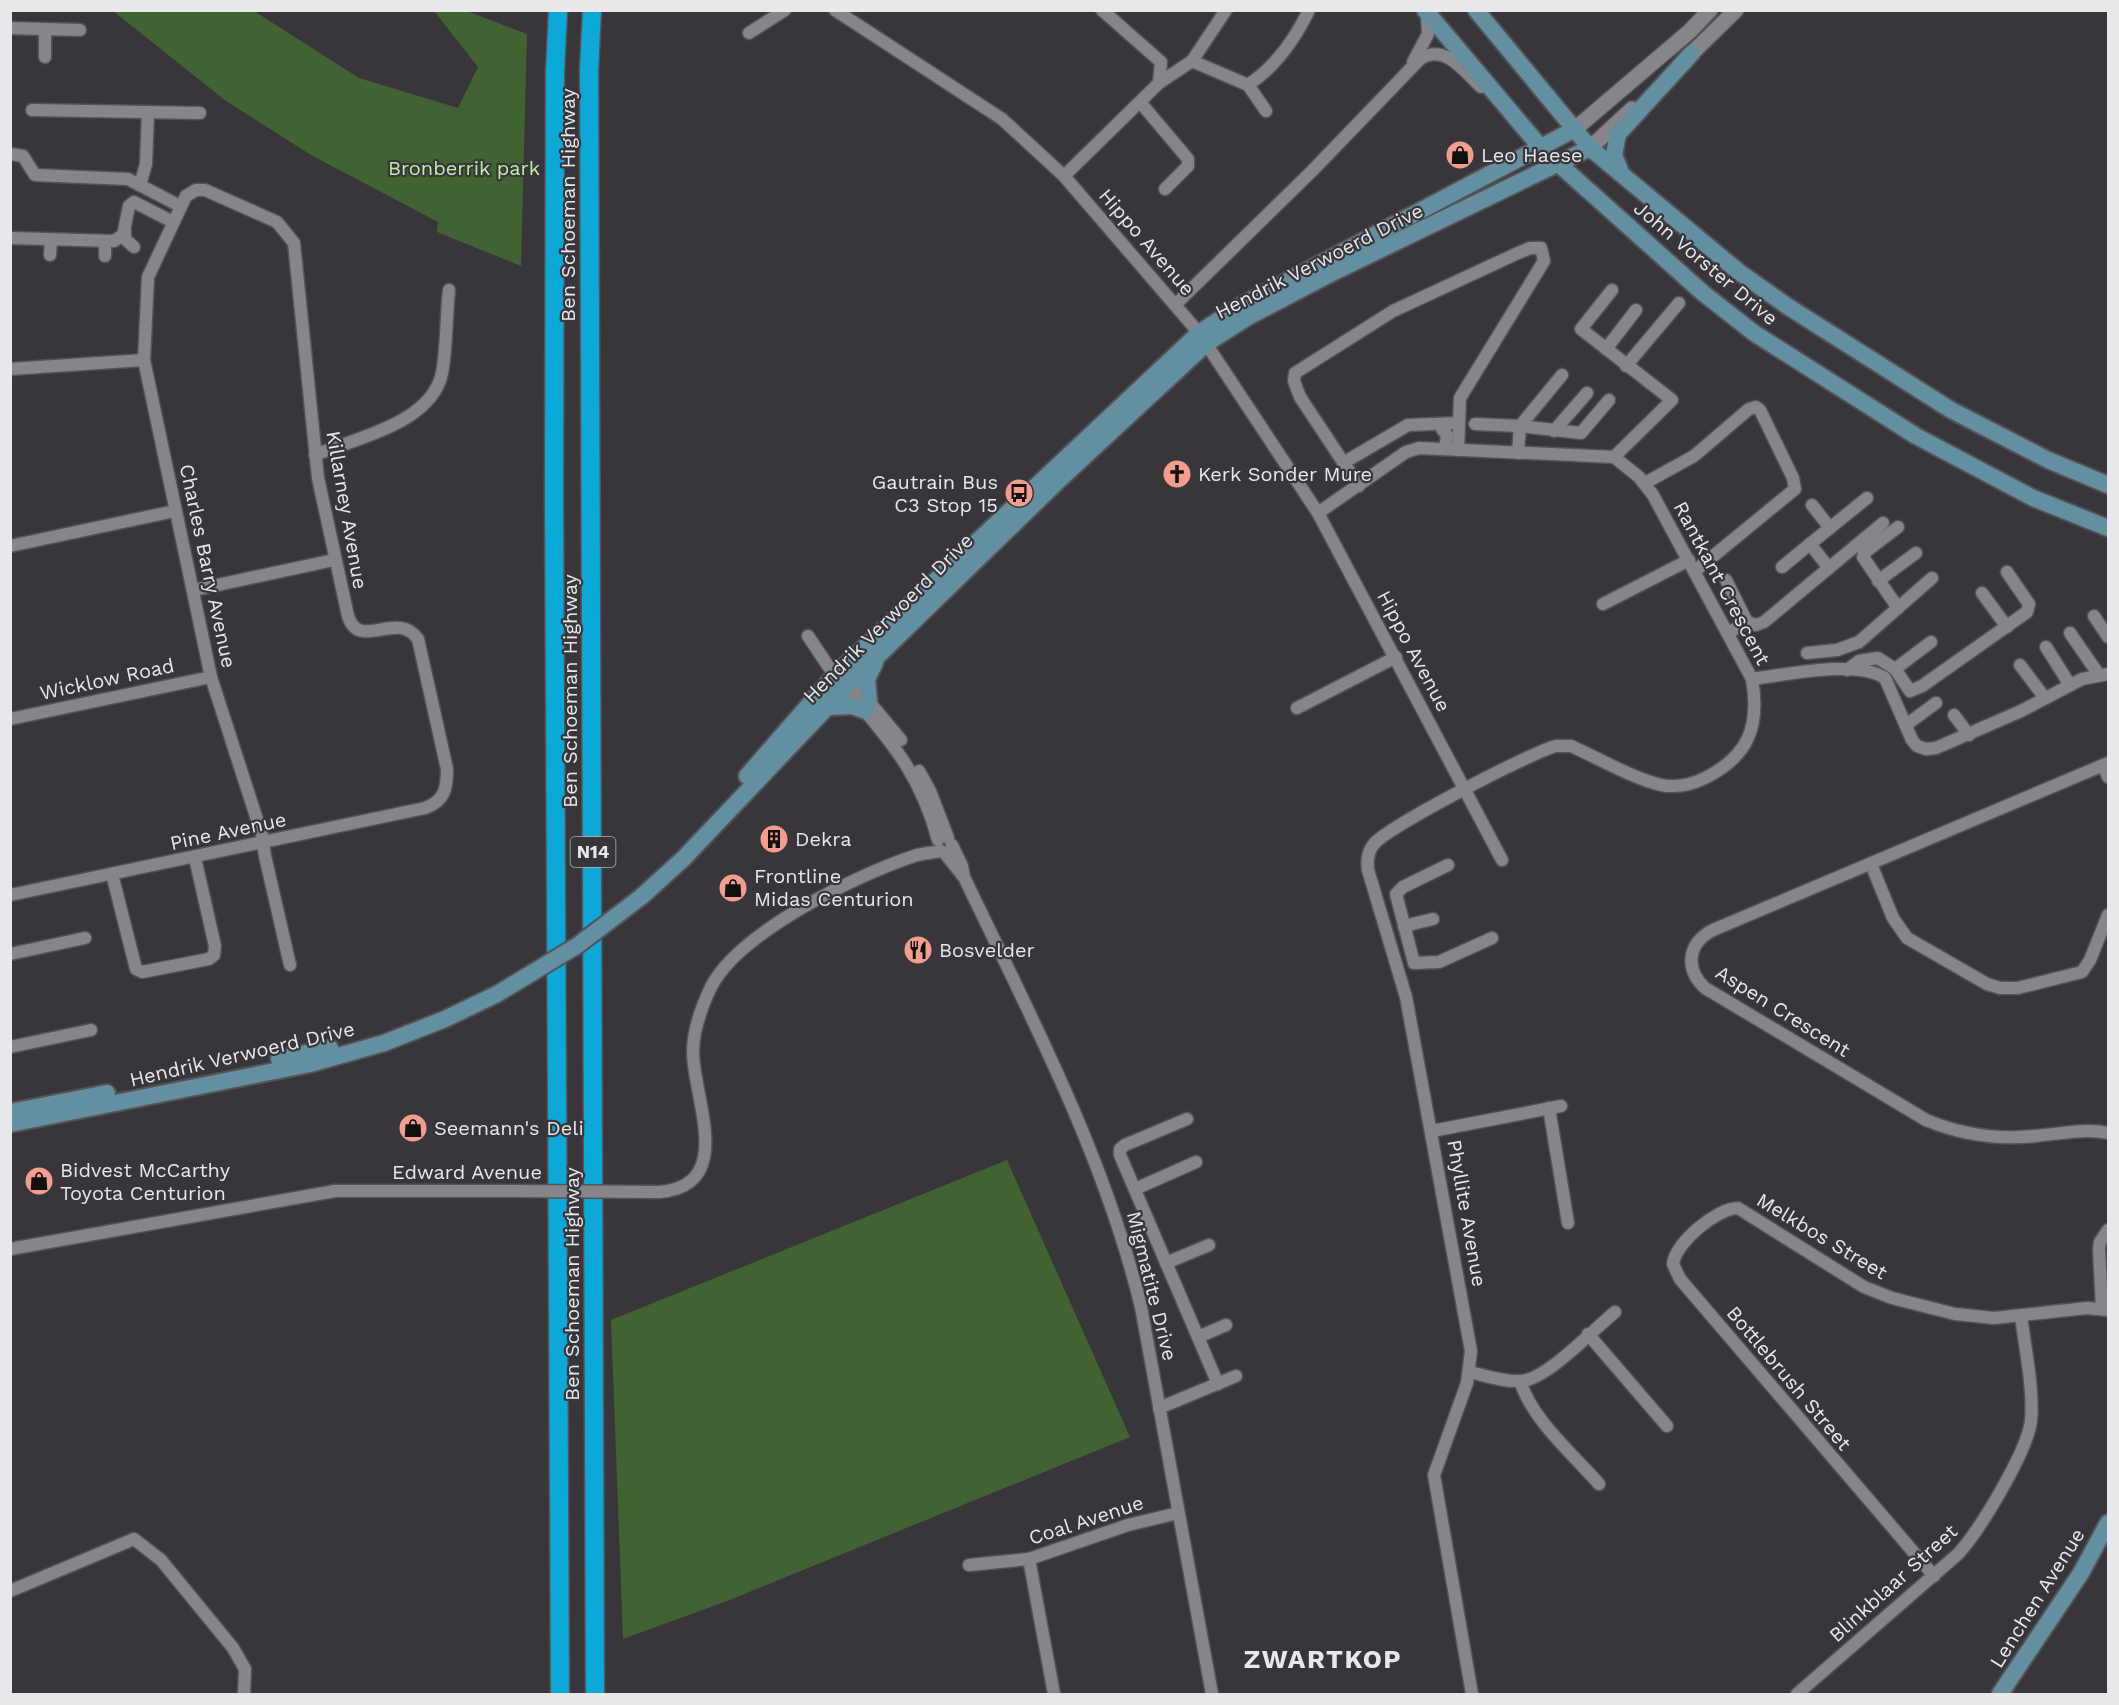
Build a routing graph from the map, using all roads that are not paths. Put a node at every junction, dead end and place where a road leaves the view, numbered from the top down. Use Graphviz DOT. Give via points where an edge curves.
graph roads {
  1 [pos="558,10"];
  2 [pos="592,10"];
  3 [pos="785,10"];
  4 [pos="835,10"];
  5 [pos="1102,10"];
  6 [pos="1226,10"];
  7 [pos="1309,10"];
  8 [pos="1476,10"];
  9 [pos="1710,10"];
  10 [pos="1736,10"];
  11 [pos="1426,12"];
  12 [pos="10,28"];
  13 [pos="45,29"];
  14 [pos="80,30"];
  15 [pos="749,33"];
  16 [pos="1692,53"];
  17 [pos="45,57"];
  18 [pos="1161,62"];
  19 [pos="1190,63"];
  20 [pos="1410,68"];
  21 [pos="1160,83"];
  22 [pos="1248,85"];
  23 [pos="1140,102"];
  24 [pos="32,110"];
  25 [pos="1266,111"];
  26 [pos="148,112"];
  27 [pos="200,113"];
  28 [pos="1514,116"];
  29 [pos="1575,129"];
  30 [pos="1590,148"];
  31 [pos="1542,149"];
  32 [pos="10,154"];
  33 [pos="1558,164"];
  34 [pos="1620,170"];
  35 [pos="1064,176"];
  36 [pos="1166,189"];
  37 [pos="205,190"];
  38 [pos="135,191"];
  39 [pos="180,206"];
  40 [pos="172,222"];
  41 [pos="125,231"];
  42 [pos="10,238"];
  43 [pos="96,238"];
  44 [pos="51,240"];
  45 [pos="135,247"];
  46 [pos="50,255"];
  47 [pos="105,256"];
  48 [pos="449,290"];
  49 [pos="1612,290"];
  50 [pos="1678,303"];
  51 [pos="1175,305"];
  52 [pos="1636,310"];
  53 [pos="1203,338"];
  54 [pos="1606,349"];
  55 [pos="144,360"];
  56 [pos="1626,366"];
  57 [pos="10,369"];
  58 [pos="1562,375"];
  59 [pos="1587,393"];
  60 [pos="1609,400"];
  61 [pos="1459,423"];
  62 [pos="1442,424"];
  63 [pos="1475,424"];
  64 [pos="1520,426"];
  65 [pos="1554,431"];
  66 [pos="1445,449"];
  67 [pos="1458,450"];
  68 [pos="1518,453"];
  69 [pos="315,455"];
  70 [pos="1614,457"];
  71 [pos="1343,463"];
  72 [pos="1645,483"];
  73 [pos="2109,485"];
  74 [pos="1359,486"];
  75 [pos="1868,498"];
  76 [pos="1812,505"];
  77 [pos="175,511"];
  78 [pos="1318,513"];
  79 [pos="1883,524"];
  80 [pos="1898,527"];
  81 [pos="1830,528"];
  82 [pos="2109,528"];
  83 [pos="1810,544"];
  84 [pos="10,546"];
  85 [pos="1916,553"];
  86 [pos="334,560"];
  87 [pos="1692,565"];
  88 [pos="1782,567"];
  89 [pos="1829,568"];
  90 [pos="2007,572"];
  91 [pos="1932,578"];
  92 [pos="1726,580"];
  93 [pos="1878,581"];
  94 [pos="194,590"];
  95 [pos="1983,593"];
  96 [pos="1603,604"];
  97 [pos="1898,608"];
  98 [pos="2094,616"];
  99 [pos="1747,622"];
  100 [pos="2007,627"];
  101 [pos="1728,633"];
  102 [pos="2070,633"];
  103 [pos="808,636"];
  104 [pos="2109,637"];
  105 [pos="1931,642"];
  106 [pos="2046,647"];
  107 [pos="1837,650"];
  108 [pos="1807,653"];
  109 [pos="880,654"];
  110 [pos="1396,657"];
  111 [pos="2020,665"];
  112 [pos="1895,669"];
  113 [pos="1842,670"];
  114 [pos="2104,674"];
  115 [pos="211,677"];
  116 [pos="844,678"];
  117 [pos="1752,679"];
  118 [pos="2070,685"];
  119 [pos="2045,698"];
  120 [pos="1936,703"];
  121 [pos="868,706"];
  122 [pos="827,707"];
  123 [pos="1297,708"];
  124 [pos="1954,715"];
  125 [pos="10,719"];
  126 [pos="1906,725"];
  127 [pos="1969,735"];
  128 [pos="2106,764"];
  129 [pos="2109,777"];
  130 [pos="1465,790"];
  131 [pos="446,791"];
  132 [pos="264,843"];
  133 [pos="943,845"];
  134 [pos="195,858"];
  135 [pos="1502,860"];
  136 [pos="1871,864"];
  137 [pos="1448,865"];
  138 [pos="112,874"];
  139 [pos="637,894"];
  140 [pos="10,895"];
  141 [pos="2109,915"];
  142 [pos="1432,919"];
  143 [pos="1404,926"];
  144 [pos="85,938"];
  145 [pos="1492,938"];
  146 [pos="10,954"];
  147 [pos="1412,956"];
  148 [pos="1397,961"];
  149 [pos="290,964"];
  150 [pos="494,991"];
  151 [pos="91,1030"];
  152 [pos="10,1047"];
  153 [pos="10,1112"];
  154 [pos="1187,1119"];
  155 [pos="10,1124"];
  156 [pos="1432,1131"];
  157 [pos="2109,1133"];
  158 [pos="1196,1162"];
  159 [pos="1135,1189"];
  160 [pos="1729,1209"];
  161 [pos="1568,1223"];
  162 [pos="2109,1230"];
  163 [pos="1209,1245"];
  164 [pos="10,1249"];
  165 [pos="1166,1263"];
  166 [pos="2105,1309"];
  167 [pos="1615,1312"];
  168 [pos="2021,1316"];
  169 [pos="1226,1325"];
  170 [pos="1588,1334"];
  171 [pos="1198,1337"];
  172 [pos="1470,1372"];
  173 [pos="1236,1376"];
  174 [pos="1520,1381"];
  175 [pos="1218,1383"];
  176 [pos="1159,1408"];
  177 [pos="1667,1426"];
  178 [pos="1599,1484"];
  179 [pos="1178,1513"];
  180 [pos="2109,1523"];
  181 [pos="1029,1559"];
  182 [pos="969,1565"];
  183 [pos="1934,1576"];
  184 [pos="10,1591"];
  185 [pos="244,1695"];
  186 [pos="560,1695"];
  187 [pos="595,1695"];
  188 [pos="1054,1695"];
  189 [pos="1212,1695"];
  190 [pos="1472,1695"];
  191 [pos="1797,1695"];
  192 [pos="2000,1695"];
  1 -- 186 [label="highway, Ben Schoeman Highway / N14" via="554,509"];
  2 -- 187 [label="highway, Ben Schoeman Highway / N14" via="589,70"];
  3 -- 15 [label="street"];
  4 -- 35 [label="street, Hippo Avenue" via="990,110"];
  5 -- 18 [label="street"];
  6 -- 19 [label="street"];
  7 -- 22 [label="street" via="1286,49"];
  8 -- 29 [label="main road, John Vorster Drive"];
  9 -- 29 [label="street, Hendrik Verwoerd Drive"];
  10 -- 16 [label="street, Hendrik Verwoerd Drive"];
  11 -- 20 [label="street" via="1428,34"];
  11 -- 28 [label="main road, John Vorster Drive"];
  12 -- 13 [label="street"];
  13 -- 14 [label="street"];
  13 -- 17 [label="street"];
  16 -- 30 [label="street, Hendrik Verwoerd Drive"];
  16 -- 34 [label="main road" via="1618,134 1614,155"];
  18 -- 19 [label="street"];
  18 -- 21 [label="street"];
  19 -- 21 [label="street"];
  19 -- 22 [label="street"];
  20 -- 28 [label="street" via="1431,54 1445,55"];
  20 -- 51 [label="street"];
  21 -- 23 [label="street"];
  22 -- 25 [label="street"];
  23 -- 35 [label="street"];
  23 -- 36 [label="street" via="1188,159 1188,166"];
  24 -- 26 [label="street"];
  26 -- 27 [label="street"];
  26 -- 38 [label="street" via="146,164"];
  28 -- 31 [label="main road, John Vorster Drive"];
  29 -- 30 [label="main road, John Vorster Drive"];
  29 -- 31 [label="main road, Hendrik Verwoerd Drive"];
  30 -- 33 [label="main road, Hendrik Verwoerd Drive"];
  30 -- 34 [label="main road, John Vorster Drive"];
  31 -- 33 [label="main road, John Vorster Drive"];
  31 -- 53 [label="main road, Hendrik Verwoerd Drive" via="1240,306"];
  32 -- 38 [label="street" via="23,156 35,175 128,179"];
  33 -- 53 [label="main road, Hendrik Verwoerd Drive"];
  33 -- 82 [label="main road, John Vorster Drive" via="1703,293 1822,378 1916,435 2023,492"];
  34 -- 73 [label="main road, John Vorster Drive" via="1739,272 1904,382 2048,460"];
  35 -- 51 [label="street, Hippo Avenue"];
  37 -- 39 [label="street, Charles Barry Avenue" via="188,194"];
  37 -- 69 [label="street, Killarney Avenue" via="277,222 294,243"];
  38 -- 39 [label="street"];
  38 -- 40 [label="street" via="134,202"];
  38 -- 41 [label="street"];
  39 -- 40 [label="street, Charles Barry Avenue"];
  40 -- 55 [label="street, Charles Barry Avenue" via="148,277"];
  41 -- 43 [label="street" via="119,239"];
  41 -- 45 [label="street" via="125,239"];
  42 -- 44 [label="street" via="37,234"];
  43 -- 44 [label="street"];
  43 -- 47 [label="street"];
  44 -- 46 [label="street"];
  48 -- 69 [label="street" via="442,375 428,403 404,420"];
  49 -- 54 [label="street" via="1581,329"];
  50 -- 56 [label="street"];
  51 -- 53 [label="street, Hippo Avenue"];
  52 -- 54 [label="street"];
  53 -- 78 [label="street, Hippo Avenue"];
  53 -- 109 [label="main road, Hendrik Verwoerd Drive"];
  53 -- 116 [label="main road, Hendrik Verwoerd Drive"];
  54 -- 56 [label="street"];
  55 -- 57 [label="street"];
  55 -- 77 [label="street, Charles Barry Avenue"];
  56 -- 70 [label="street" via="1672,400"];
  58 -- 64 [label="street"];
  59 -- 65 [label="street"];
  60 -- 65 [label="street" via="1581,433"];
  61 -- 62 [label="street"];
  61 -- 67 [label="street"];
  61 -- 71 [label="street" via="1460,398 1544,261 1541,248 1518,253 1396,309 1295,373 1300,397"];
  62 -- 66 [label="street" via="1447,435"];
  62 -- 71 [label="street" via="1404,426"];
  63 -- 64 [label="street"];
  64 -- 65 [label="street"];
  64 -- 68 [label="street"];
  66 -- 67 [label="street"];
  66 -- 74 [label="street" via="1419,448 1406,453"];
  67 -- 68 [label="street"];
  68 -- 70 [label="street"];
  69 -- 86 [label="street, Killarney Avenue"];
  70 -- 72 [label="street, Rantkant Crescent"];
  71 -- 74 [label="street"];
  72 -- 87 [label="street, Rantkant Crescent"];
  72 -- 87 [label="street" via="1694,456 1749,409 1760,410 1795,489"];
  74 -- 78 [label="street"];
  75 -- 81 [label="street"];
  76 -- 81 [label="street"];
  77 -- 84 [label="street"];
  77 -- 94 [label="street, Charles Barry Avenue"];
  78 -- 110 [label="street, Hippo Avenue"];
  79 -- 89 [label="street"];
  80 -- 93 [label="street" via="1864,553 1863,561"];
  81 -- 83 [label="street"];
  83 -- 88 [label="street"];
  83 -- 89 [label="street"];
  85 -- 93 [label="street"];
  86 -- 94 [label="street"];
  86 -- 131 [label="street, Killarney Avenue" via="352,626 368,632 404,627 418,639 447,769"];
  87 -- 96 [label="street"];
  87 -- 101 [label="street, Rantkant Crescent"];
  89 -- 99 [label="street" via="1764,622"];
  90 -- 100 [label="street" via="2029,608"];
  91 -- 97 [label="street"];
  92 -- 99 [label="street"];
  93 -- 97 [label="street"];
  94 -- 115 [label="street, Charles Barry Avenue"];
  95 -- 100 [label="street"];
  97 -- 107 [label="street" via="1859,642"];
  98 -- 104 [label="street"];
  99 -- 101 [label="street"];
  100 -- 112 [label="street" via="1915,690 1906,688"];
  101 -- 117 [label="street, Rantkant Crescent"];
  102 -- 114 [label="street"];
  103 -- 116 [label="street, Migmatite Drive"];
  105 -- 112 [label="street"];
  106 -- 118 [label="street"];
  107 -- 108 [label="street"];
  107 -- 113 [label="street"];
  109 -- 116 [label="main road, Hendrik Verwoerd Drive"];
  109 -- 121 [label="main road" via="867,679"];
  110 -- 123 [label="street"];
  110 -- 130 [label="street, Hippo Avenue"];
  111 -- 119 [label="street"];
  112 -- 113 [label="street" via="1878,658"];
  113 -- 117 [label="street"];
  113 -- 126 [label="street" via="1885,678"];
  114 -- 118 [label="street"];
  115 -- 125 [label="street, Wicklow Road"];
  115 -- 132 [label="street, Charles Barry Avenue"];
  116 -- 121 [label="street, Migmatite Drive"];
  116 -- 122 [label="main road, Hendrik Verwoerd Drive"];
  116 -- 139 [label="main road, Hendrik Verwoerd Drive"];
  117 -- 130 [label="street, Rantkant Crescent" via="1754,715 1748,742 1732,761 1698,781 1685,786 1659,784 1564,745 1542,750"];
  118 -- 119 [label="street"];
  119 -- 127 [label="street"];
  120 -- 126 [label="street"];
  121 -- 122 [label="main road"];
  121 -- 133 [label="street, Migmatite Drive" via="910,754 930,792"];
  122 -- 139 [label="main road, Hendrik Verwoerd Drive" via="683,859"];
  124 -- 127 [label="street"];
  126 -- 127 [label="street" via="1917,746 1926,749"];
  128 -- 129 [label="street"];
  128 -- 136 [label="street, Aspen Crescent"];
  130 -- 135 [label="street, Hippo Avenue"];
  130 -- 148 [label="street, Phyllite Avenue" via="1383,835 1370,850 1368,870"];
  131 -- 132 [label="street, Pine Avenue" via="438,802 425,808"];
  132 -- 134 [label="street, Pine Avenue"];
  132 -- 149 [label="street, Charles Barry Avenue"];
  133 -- 164 [label="street, Edward Avenue, bridge" via="861,878 792,915 748,944 725,965 711,987 694,1043 706,1151 693,1178 678,1189 335,1191"];
  133 -- 176 [label="street, Migmatite Drive" via="964,877 1075,1112 1116,1214 1141,1307"];
  134 -- 138 [label="street, Pine Avenue"];
  134 -- 138 [label="street" via="215,946 209,959 138,971 130,956"];
  136 -- 141 [label="street" via="1893,918 1907,938 2000,988 2018,988 2082,972"];
  136 -- 157 [label="street, Aspen Crescent" via="1707,933 1696,942 1691,959 1696,980 1873,1090 1946,1129 1985,1137"];
  137 -- 143 [label="street" via="1397,891"];
  138 -- 140 [label="street, Pine Avenue"];
  139 -- 150 [label="main road, Hendrik Verwoerd Drive, bridge" via="579,945"];
  142 -- 143 [label="street"];
  143 -- 147 [label="street"];
  144 -- 146 [label="street"];
  145 -- 147 [label="street" via="1439,962 1416,964"];
  147 -- 148 [label="street"];
  148 -- 156 [label="street, Phyllite Avenue"];
  150 -- 153 [label="main road, Hendrik Verwoerd Drive" via="364,1041"];
  150 -- 155 [label="main road, Hendrik Verwoerd Drive" via="445,1019 310,1064"];
  151 -- 152 [label="street"];
  154 -- 159 [label="street" via="1120,1149"];
  156 -- 161 [label="street" via="1555,1107"];
  156 -- 172 [label="street, Phyllite Avenue" via="1470,1338"];
  158 -- 159 [label="street"];
  159 -- 165 [label="street"];
  160 -- 168 [label="street, Melkbos Street" via="1738,1208 1750,1214 1882,1295 1955,1314"];
  160 -- 183 [label="street, Bottlebrush Street" via="1713,1216 1678,1249 1673,1262 1676,1273"];
  162 -- 166 [label="street" via="2099,1249"];
  163 -- 165 [label="street"];
  165 -- 171 [label="street"];
  166 -- 168 [label="street, Melkbos Street"];
  167 -- 170 [label="street"];
  168 -- 183 [label="street, Blinkblaar Street" via="2031,1413 2026,1438 1971,1540"];
  169 -- 171 [label="street"];
  170 -- 174 [label="street" via="1536,1377"];
  170 -- 177 [label="street"];
  171 -- 175 [label="street"];
  172 -- 174 [label="street"];
  172 -- 190 [label="street, Phyllite Avenue" via="1434,1475"];
  173 -- 175 [label="street"];
  174 -- 178 [label="street" via="1525,1396 1540,1416"];
  175 -- 176 [label="street"];
  176 -- 179 [label="street, Migmatite Drive"];
  179 -- 181 [label="street, Coal Avenue" via="1128,1525"];
  179 -- 189 [label="street, Migmatite Drive"];
  180 -- 192 [label="main road, Lenchen Avenue" via="2081,1573"];
  181 -- 182 [label="street, Coal Avenue"];
  181 -- 188 [label="street"];
  183 -- 191 [label="street, Blinkblaar Street"];
  184 -- 185 [label="street" via="134,1539 161,1560 233,1648 245,1669"];
}
